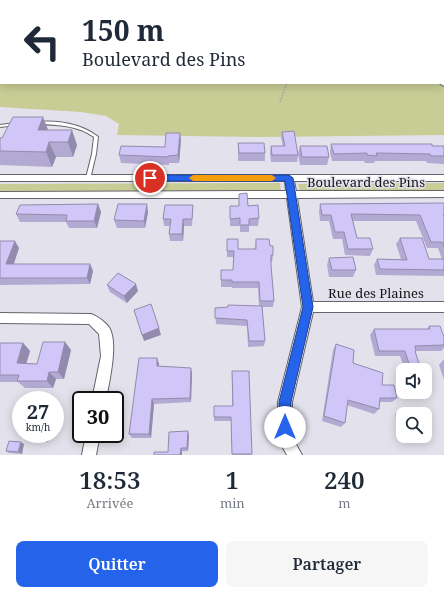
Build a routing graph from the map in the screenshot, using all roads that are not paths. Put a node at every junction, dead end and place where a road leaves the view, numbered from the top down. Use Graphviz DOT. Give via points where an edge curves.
graph roads {
  1 [pos="23,123"];
  2 [pos="37,123"];
  3 [pos="0,126"];
  4 [pos="0,178"];
  5 [pos="88,178"];
  6 [pos="289,178"];
  7 [pos="444,178"];
  8 [pos="444,194"];
  9 [pos="0,195"];
  10 [pos="292,195"];
  11 [pos="308,307"];
  12 [pos="444,307"];
  13 [pos="0,318"];
  14 [pos="101,391"];
  15 [pos="91,443"];
  16 [pos="89,455"];
  17 [pos="295,455"];
  1 -- 3 [label="lane"];
  2 -- 5 [label="lane" via="72,125 88,130 96,137"];
  4 -- 5 [label="street, Boulevard des Pins"];
  5 -- 6 [label="street, Boulevard des Pins"];
  6 -- 7 [label="street, Boulevard des Pins"];
  6 -- 10 [label="street"];
  8 -- 10 [label="street, Boulevard des Pins"];
  9 -- 10 [label="street, Boulevard des Pins"];
  10 -- 11 [label="street"];
  11 -- 12 [label="street, Rue des Plaines"];
  11 -- 17 [label="street" via="285,402 285,439"];
  13 -- 14 [label="street" via="91,319 105,331 107,356"];
  15 -- 16 [label="street"];
}
